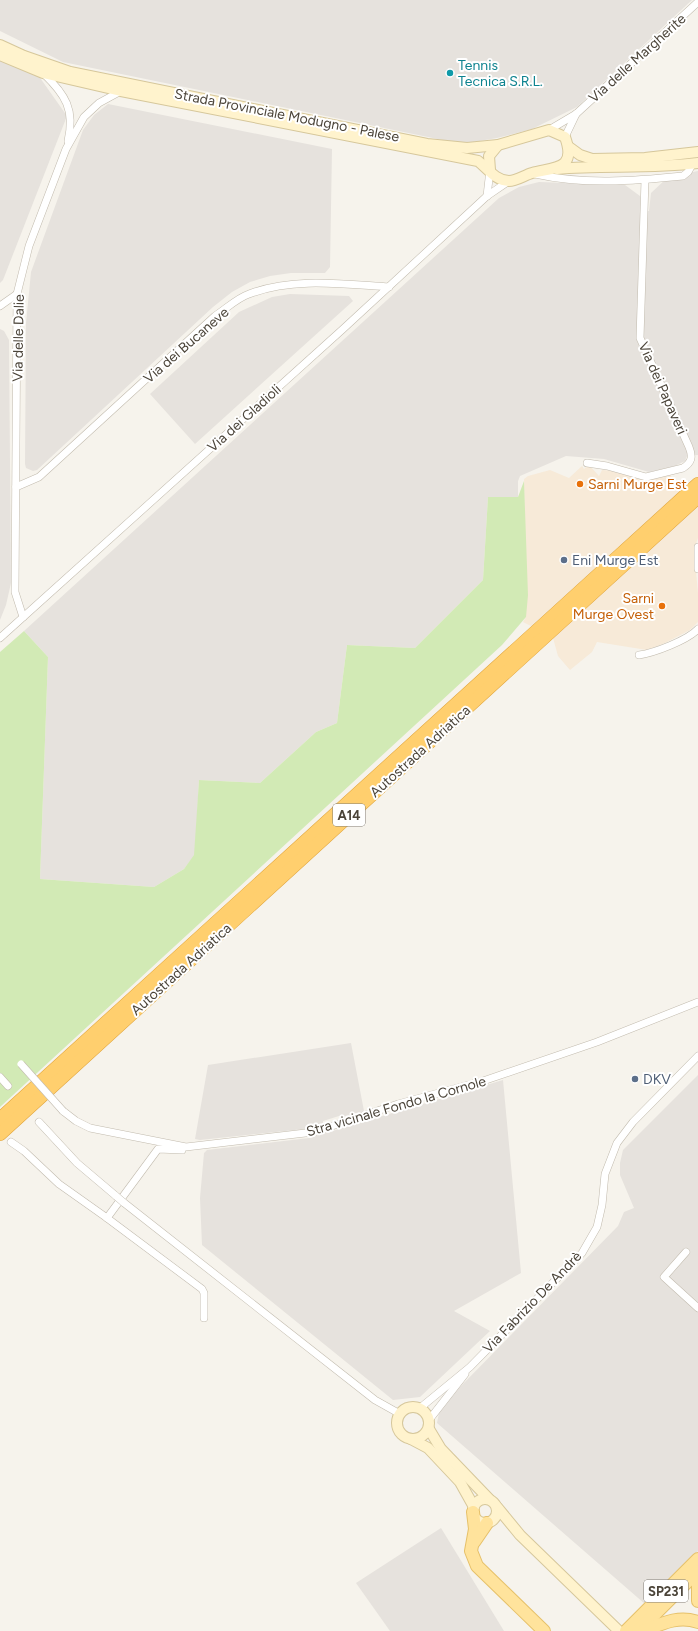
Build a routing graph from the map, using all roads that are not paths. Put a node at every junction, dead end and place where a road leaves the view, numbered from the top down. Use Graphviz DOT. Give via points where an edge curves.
graph roads {
  1 [pos="698,2"];
  2 [pos="0,45"];
  3 [pos="0,55"];
  4 [pos="43,73"];
  5 [pos="121,91"];
  6 [pos="576,114"];
  7 [pos="549,130"];
  8 [pos="567,142"];
  9 [pos="498,145"];
  10 [pos="66,149"];
  11 [pos="698,152"];
  12 [pos="695,163"];
  13 [pos="557,169"];
  14 [pos="490,170"];
  15 [pos="533,173"];
  16 [pos="645,180"];
  17 [pos="509,181"];
  18 [pos="487,196"];
  19 [pos="389,287"];
  20 [pos="18,294"];
  21 [pos="0,306"];
  22 [pos="587,462"];
  23 [pos="698,484"];
  24 [pos="16,487"];
  25 [pos="698,497"];
  26 [pos="698,547"];
  27 [pos="698,569"];
  28 [pos="23,617"];
  29 [pos="698,629"];
  30 [pos="0,638"];
  31 [pos="639,654"];
  32 [pos="698,1002"];
  33 [pos="698,1056"];
  34 [pos="22,1064"];
  35 [pos="0,1077"];
  36 [pos="8,1086"];
  37 [pos="0,1119"];
  38 [pos="39,1122"];
  39 [pos="0,1134"];
  40 [pos="11,1142"];
  41 [pos="186,1147"];
  42 [pos="107,1218"];
  43 [pos="686,1252"];
  44 [pos="698,1308"];
  45 [pos="204,1318"];
  46 [pos="470,1367"];
  47 [pos="420,1408"];
  48 [pos="400,1414"];
  49 [pos="429,1424"];
  50 [pos="411,1440"];
  51 [pos="489,1499"];
  52 [pos="497,1507"];
  53 [pos="473,1509"];
  54 [pos="491,1521"];
  55 [pos="520,1535"];
  56 [pos="473,1543"];
  57 [pos="698,1559"];
  58 [pos="698,1571"];
  59 [pos="698,1584"];
  60 [pos="698,1601"];
  61 [pos="698,1622"];
  62 [pos="633,1629"];
  63 [pos="544,1631"];
  64 [pos="619,1631"];
  1 -- 6 [label="street, Via delle Margherite"];
  2 -- 9 [label="main road, Strada Provinciale Modugno - Palese" via="70,72 427,144 467,148"];
  3 -- 4 [label="main road, Strada Provinciale Modugno - Palese"];
  4 -- 5 [label="main road, Strada Provinciale Modugno - Palese"];
  4 -- 10 [label="street" via="60,91 68,106 71,125"];
  5 -- 10 [label="street, Via delle Dalie" via="99,103 84,117"];
  5 -- 14 [label="main road, Strada Provinciale Modugno - Palese" via="478,161"];
  6 -- 7 [label="street"];
  6 -- 8 [label="street"];
  7 -- 8 [label="main road"];
  7 -- 9 [label="main road, Strada Provinciale Modugno - Palese"];
  8 -- 11 [label="main road" via="580,155 592,159 645,158"];
  8 -- 13 [label="main road" via="565,164"];
  9 -- 14 [label="main road" via="489,156"];
  10 -- 20 [label="street, Via delle Dalie" via="29,246"];
  12 -- 13 [label="main road"];
  12 -- 16 [label="street" via="683,176"];
  13 -- 15 [label="main road"];
  14 -- 17 [label="main road, Strada Provinciale Modugno - Palese" via="497,178"];
  14 -- 18 [label="street"];
  15 -- 16 [label="street" via="555,178 627,182"];
  15 -- 17 [label="main road"];
  16 -- 22 [label="street, Via dei Papaveri" via="640,338 689,447 691,457 688,465 683,468 646,477"];
  17 -- 18 [label="street, Via dei Gladioli"];
  18 -- 19 [label="street, Via dei Gladioli"];
  19 -- 24 [label="street, Via dei Bucaneve" via="311,282 278,285 247,294 215,316 39,477"];
  19 -- 28 [label="street, Via dei Gladioli"];
  20 -- 21 [label="street"];
  20 -- 24 [label="street, Via delle Dalie"];
  23 -- 37 [label="highway, Autostrada Adriatica / A14"];
  24 -- 28 [label="street, Via delle Dalie" via="15,592"];
  25 -- 39 [label="highway, Autostrada Adriatica / A14"];
  26 -- 27 [label="street"];
  28 -- 30 [label="street, Via dei Gladioli"];
  29 -- 31 [label="street" via="690,636 648,654"];
  32 -- 41 [label="street, Stra vicinale Fondo la Cornole" via="597,1042 483,1081 398,1104 314,1132"];
  33 -- 46 [label="street, Via Fabrizio De Andrè" via="633,1122 617,1142 605,1174 597,1227 582,1253"];
  34 -- 41 [label="street, Stra vicinale Fondo la Cornole, bridge" via="63,1111 76,1121 90,1128"];
  35 -- 36 [label="street"];
  38 -- 48 [label="street, bridge" via="77,1163 123,1202 375,1400"];
  40 -- 42 [label="street" via="59,1184"];
  41 -- 42 [label="street" via="185,1150 158,1149"];
  42 -- 45 [label="street" via="202,1289"];
  43 -- 44 [label="street" via="664,1277"];
  46 -- 47 [label="street"];
  46 -- 49 [label="street"];
  47 -- 48 [label="main road" via="409,1407"];
  47 -- 49 [label="main road" via="426,1413"];
  48 -- 50 [label="main road" via="398,1430"];
  49 -- 50 [label="main road" via="422,1437"];
  49 -- 51 [label="main road" via="441,1449"];
  50 -- 53 [label="main road" via="428,1448 460,1482"];
  51 -- 52 [label="main road"];
  51 -- 53 [label="main road" via="480,1499"];
  52 -- 54 [label="main road" via="498,1512"];
  52 -- 55 [label="main road"];
  53 -- 54 [label="main road" via="479,1522"];
  53 -- 56 [label="main road"];
  54 -- 55 [label="main road"];
  54 -- 56 [label="main road"];
  55 -- 64 [label="main road"];
  56 -- 63 [label="main road" via="473,1558 477,1566"];
  57 -- 62 [label="main road, SP231"];
  58 -- 62 [label="main road, SP231"];
  59 -- 60 [label="main road"];
  61 -- 62 [label="main road" via="679,1619"];
}
